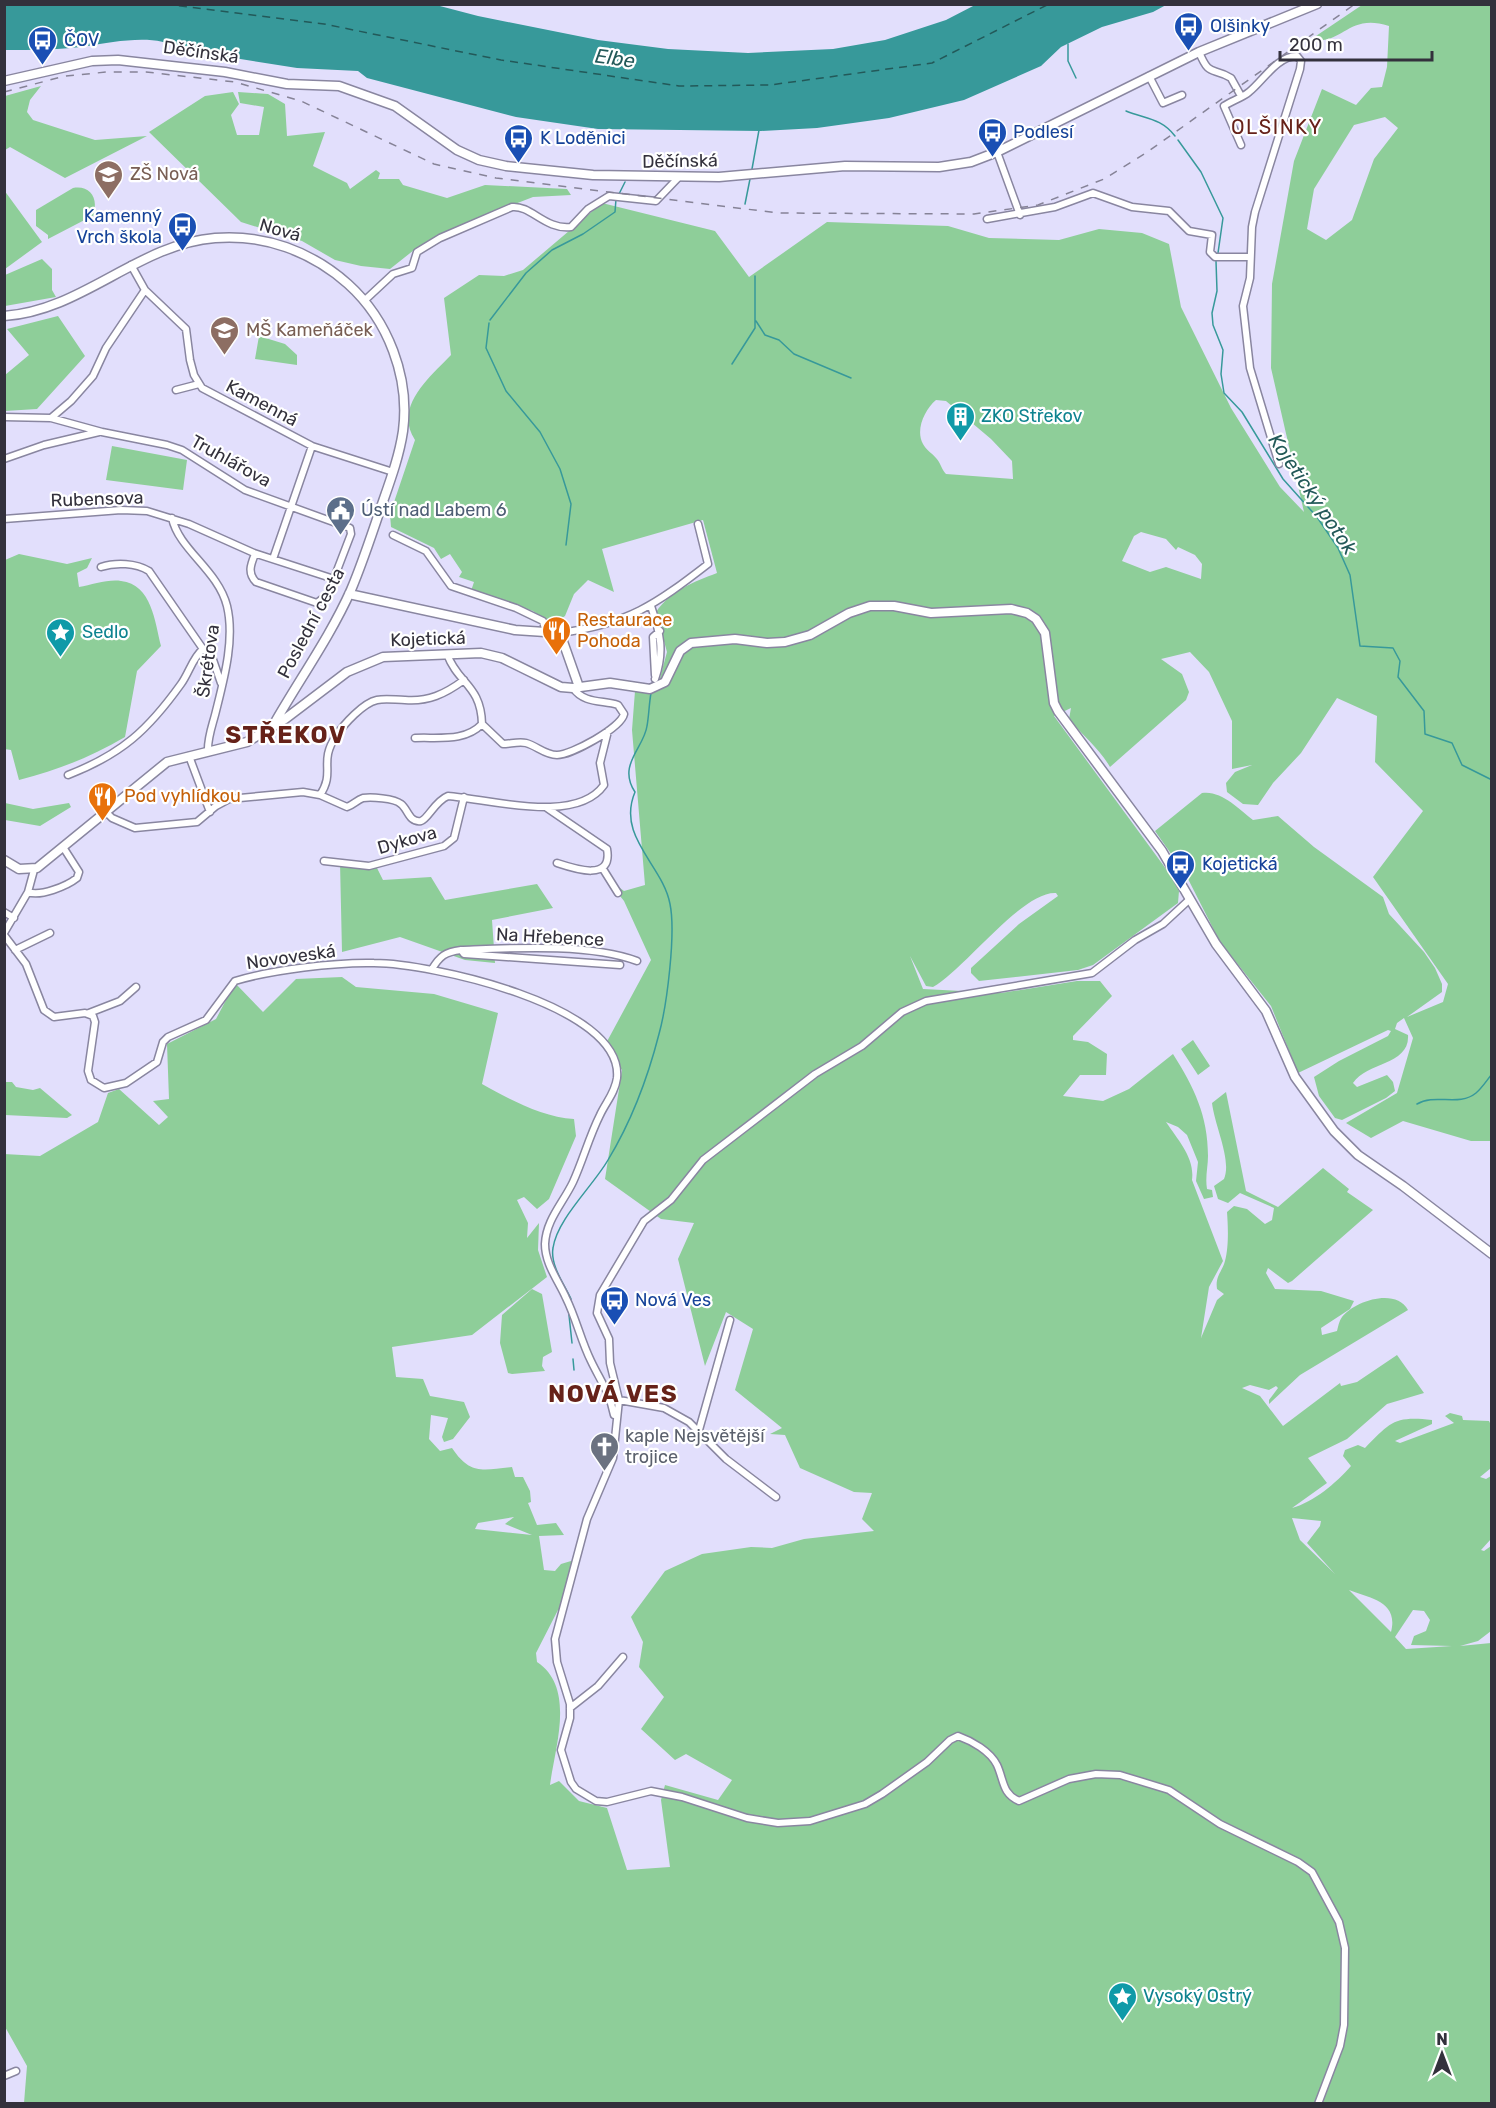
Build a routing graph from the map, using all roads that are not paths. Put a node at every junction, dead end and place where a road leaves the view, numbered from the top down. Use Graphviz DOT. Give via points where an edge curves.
graph roads {
  1 [pos="1317,4"];
  2 [pos="1199,52"];
  3 [pos="1149,76"];
  4 [pos="4,81"];
  5 [pos="1182,95"];
  6 [pos="1241,96"];
  7 [pos="1241,145"];
  8 [pos="997,152"];
  9 [pos="678,178"];
  10 [pos="1020,215"];
  11 [pos="987,219"];
  12 [pos="1250,257"];
  13 [pos="131,265"];
  14 [pos="145,290"];
  15 [pos="364,301"];
  16 [pos="4,316"];
  17 [pos="199,384"];
  18 [pos="176,390"];
  19 [pos="4,417"];
  20 [pos="51,418"];
  21 [pos="102,432"];
  22 [pos="312,446"];
  23 [pos="4,459"];
  24 [pos="1279,464"];
  25 [pos="393,472"];
  26 [pos="290,508"];
  27 [pos="172,518"];
  28 [pos="4,519"];
  29 [pos="698,524"];
  30 [pos="373,532"];
  31 [pos="393,535"];
  32 [pos="255,554"];
  33 [pos="273,559"];
  34 [pos="101,567"];
  35 [pos="334,579"];
  36 [pos="349,594"];
  37 [pos="651,606"];
  38 [pos="546,633"];
  39 [pos="560,633"];
  40 [pos="203,649"];
  41 [pos="447,654"];
  42 [pos="464,680"];
  43 [pos="222,686"];
  44 [pos="576,687"];
  45 [pos="654,689"];
  46 [pos="482,724"];
  47 [pos="272,727"];
  48 [pos="608,731"];
  49 [pos="415,738"];
  50 [pos="208,752"];
  51 [pos="189,756"];
  52 [pos="68,775"];
  53 [pos="320,795"];
  54 [pos="464,797"];
  55 [pos="546,807"];
  56 [pos="106,812"];
  57 [pos="210,812"];
  58 [pos="63,847"];
  59 [pos="324,861"];
  60 [pos="5,863"];
  61 [pos="557,863"];
  62 [pos="603,869"];
  63 [pos="34,870"];
  64 [pos="28,892"];
  65 [pos="618,892"];
  66 [pos="1190,899"];
  67 [pos="4,912"];
  68 [pos="14,918"];
  69 [pos="50,933"];
  70 [pos="4,934"];
  71 [pos="15,950"];
  72 [pos="461,950"];
  73 [pos="637,961"];
  74 [pos="620,965"];
  75 [pos="432,969"];
  76 [pos="136,987"];
  77 [pos="88,1013"];
  78 [pos="1491,1254"];
  79 [pos="730,1320"];
  80 [pos="619,1401"];
  81 [pos="615,1418"];
  82 [pos="699,1430"];
  83 [pos="776,1497"];
  84 [pos="623,1657"];
  85 [pos="570,1708"];
  86 [pos="15,2071"];
  87 [pos="4,2076"];
  88 [pos="1318,2103"];
  1 -- 2 [label="street, Děčínská"];
  2 -- 3 [label="street, Děčínská"];
  2 -- 6 [label="street" via="1205,67 1231,78"];
  3 -- 5 [label="street" via="1163,103"];
  3 -- 8 [label="street, Děčínská"];
  4 -- 9 [label="street, Děčínská" via="92,61 118,60 216,70 286,84 339,86 395,106 457,150 485,162 593,175"];
  6 -- 7 [label="street" via="1224,106"];
  6 -- 12 [label="street" via="1291,56 1301,61 1255,212"];
  8 -- 9 [label="street, Děčínská" via="950,166 845,166"];
  8 -- 10 [label="street"];
  9 -- 15 [label="street" via="656,201 602,198 570,227 551,226 512,207 417,252 412,268 393,274"];
  10 -- 11 [label="street"];
  10 -- 12 [label="street" via="1096,193 1132,207 1169,211 1189,231 1212,235 1210,252 1215,257"];
  12 -- 24 [label="street" via="1243,306 1247,353"];
  13 -- 14 [label="street, Kamenná"];
  13 -- 15 [label="street, Nová" via="194,240 258,239 314,259"];
  13 -- 16 [label="street, Nová" via="57,304"];
  14 -- 17 [label="street, Kamenná" via="186,329 190,360"];
  14 -- 20 [label="street" via="83,389"];
  15 -- 25 [label="street, Nová" via="385,332 402,381 404,424"];
  17 -- 18 [label="street, Kamenná"];
  17 -- 22 [label="street, Kamenná" via="221,400"];
  19 -- 20 [label="street, Truhlářova"];
  20 -- 21 [label="street, Truhlářova"];
  21 -- 23 [label="street"];
  21 -- 26 [label="street, Truhlářova" via="182,450 245,490"];
  22 -- 25 [label="street"];
  22 -- 26 [label="street, Truhlářova"];
  25 -- 30 [label="street, Nová"];
  26 -- 33 [label="street"];
  26 -- 35 [label="street, Truhlářova" via="350,528"];
  27 -- 28 [label="street, Rubensova" via="121,510"];
  27 -- 32 [label="street, Rubensova"];
  27 -- 43 [label="street, Škrétova" via="174,529 214,576 227,607 229,633"];
  29 -- 37 [label="street" via="708,564"];
  30 -- 36 [label="street, Poslední cesta"];
  31 -- 38 [label="street" via="426,551 451,586 543,621"];
  32 -- 33 [label="street, Rubensova"];
  32 -- 35 [label="street" via="250,570 256,582 317,603 325,598"];
  33 -- 35 [label="street, Rubensova"];
  34 -- 40 [label="street" via="135,565 149,571"];
  36 -- 38 [label="street" via="515,630"];
  36 -- 47 [label="street, Poslední cesta"];
  37 -- 39 [label="street" via="602,627"];
  37 -- 45 [label="street" via="660,631 662,653"];
  38 -- 39 [label="street"];
  39 -- 44 [label="street"];
  40 -- 43 [label="street" via="211,654"];
  40 -- 52 [label="street" via="182,683 131,743 101,762"];
  41 -- 42 [label="street"];
  41 -- 44 [label="street, Kojetická" via="481,653 502,658 561,687"];
  41 -- 47 [label="street, Kojetická" via="396,656 359,665"];
  42 -- 46 [label="street" via="476,693"];
  42 -- 53 [label="street" via="444,694 426,700 381,699 369,704 342,728 326,753 328,783"];
  43 -- 50 [label="street, Škrétova"];
  44 -- 45 [label="street, Kojetická" via="610,683"];
  44 -- 48 [label="street" via="577,693 598,703 621,707 623,719"];
  45 -- 66 [label="street" via="665,681 680,651 691,643 735,639 785,642 810,635 870,606 931,613 1011,609 1027,613 1045,633 1058,711 1162,851"];
  46 -- 48 [label="street" via="502,744 525,742 550,755 577,749"];
  46 -- 49 [label="street" via="459,737"];
  47 -- 50 [label="street, Kojetická" via="247,742"];
  48 -- 55 [label="street" via="600,763 604,777 601,789 579,801"];
  50 -- 51 [label="street, Kojetická"];
  51 -- 56 [label="street, Kojetická" via="167,762"];
  51 -- 57 [label="street"];
  53 -- 54 [label="street" via="347,807 365,798 397,801 412,819 419,821 441,799"];
  53 -- 57 [label="street" via="303,792 229,800"];
  54 -- 55 [label="street"];
  54 -- 59 [label="street, Dykova" via="454,838 444,846 369,866"];
  55 -- 62 [label="street" via="607,849"];
  56 -- 57 [label="street" via="135,828 190,824"];
  56 -- 58 [label="street, Kojetická"];
  58 -- 63 [label="street, Kojetická"];
  58 -- 64 [label="street" via="79,872 74,881 58,888"];
  60 -- 63 [label="street"];
  61 -- 62 [label="street" via="587,871"];
  62 -- 65 [label="street"];
  63 -- 64 [label="street"];
  64 -- 68 [label="street"];
  66 -- 78 [label="street" via="1216,944 1266,1011 1294,1077 1334,1131 1358,1155"];
  66 -- 80 [label="street" via="1162,924 1092,973 935,999 902,1012 862,1046 815,1074 722,1142 696,1167 671,1200 638,1230 600,1295 599,1322 609,1339"];
  67 -- 68 [label="street"];
  68 -- 70 [label="street"];
  69 -- 71 [label="street"];
  70 -- 71 [label="street"];
  71 -- 77 [label="street" via="26,964 44,1010 57,1017"];
  72 -- 73 [label="street, Na Hřebence" via="579,951"];
  72 -- 74 [label="street, Na Hřebence" via="464,954"];
  72 -- 75 [label="street, Na Hřebence" via="447,952"];
  75 -- 77 [label="street, Novoveská" via="373,963 280,971 235,981 206,1020 168,1036 157,1062 112,1088 91,1080 88,1071 95,1022"];
  75 -- 81 [label="street, Novoveská" via="498,985 577,1020 601,1041 616,1064 612,1095 570,1188 548,1224 545,1243 551,1270 611,1398"];
  76 -- 77 [label="street" via="120,1000"];
  79 -- 82 [label="street"];
  80 -- 81 [label="street"];
  80 -- 82 [label="street" via="664,1408"];
  81 -- 85 [label="street" via="613,1458 587,1518 557,1625 556,1655"];
  82 -- 83 [label="street" via="726,1459"];
  84 -- 85 [label="street" via="598,1686"];
  85 -- 88 [label="street" via="561,1750 565,1767 576,1790 596,1801 613,1801 651,1791 747,1818 778,1823 810,1821 865,1804 958,1736 984,1751 996,1764 1005,1790 1019,1801 1069,1779 1096,1774 1120,1775 1169,1791 1220,1824 1298,1862 1312,1872 1332,1906 1344,1934 1344,2025"];
  86 -- 87 [label="street"];
}
